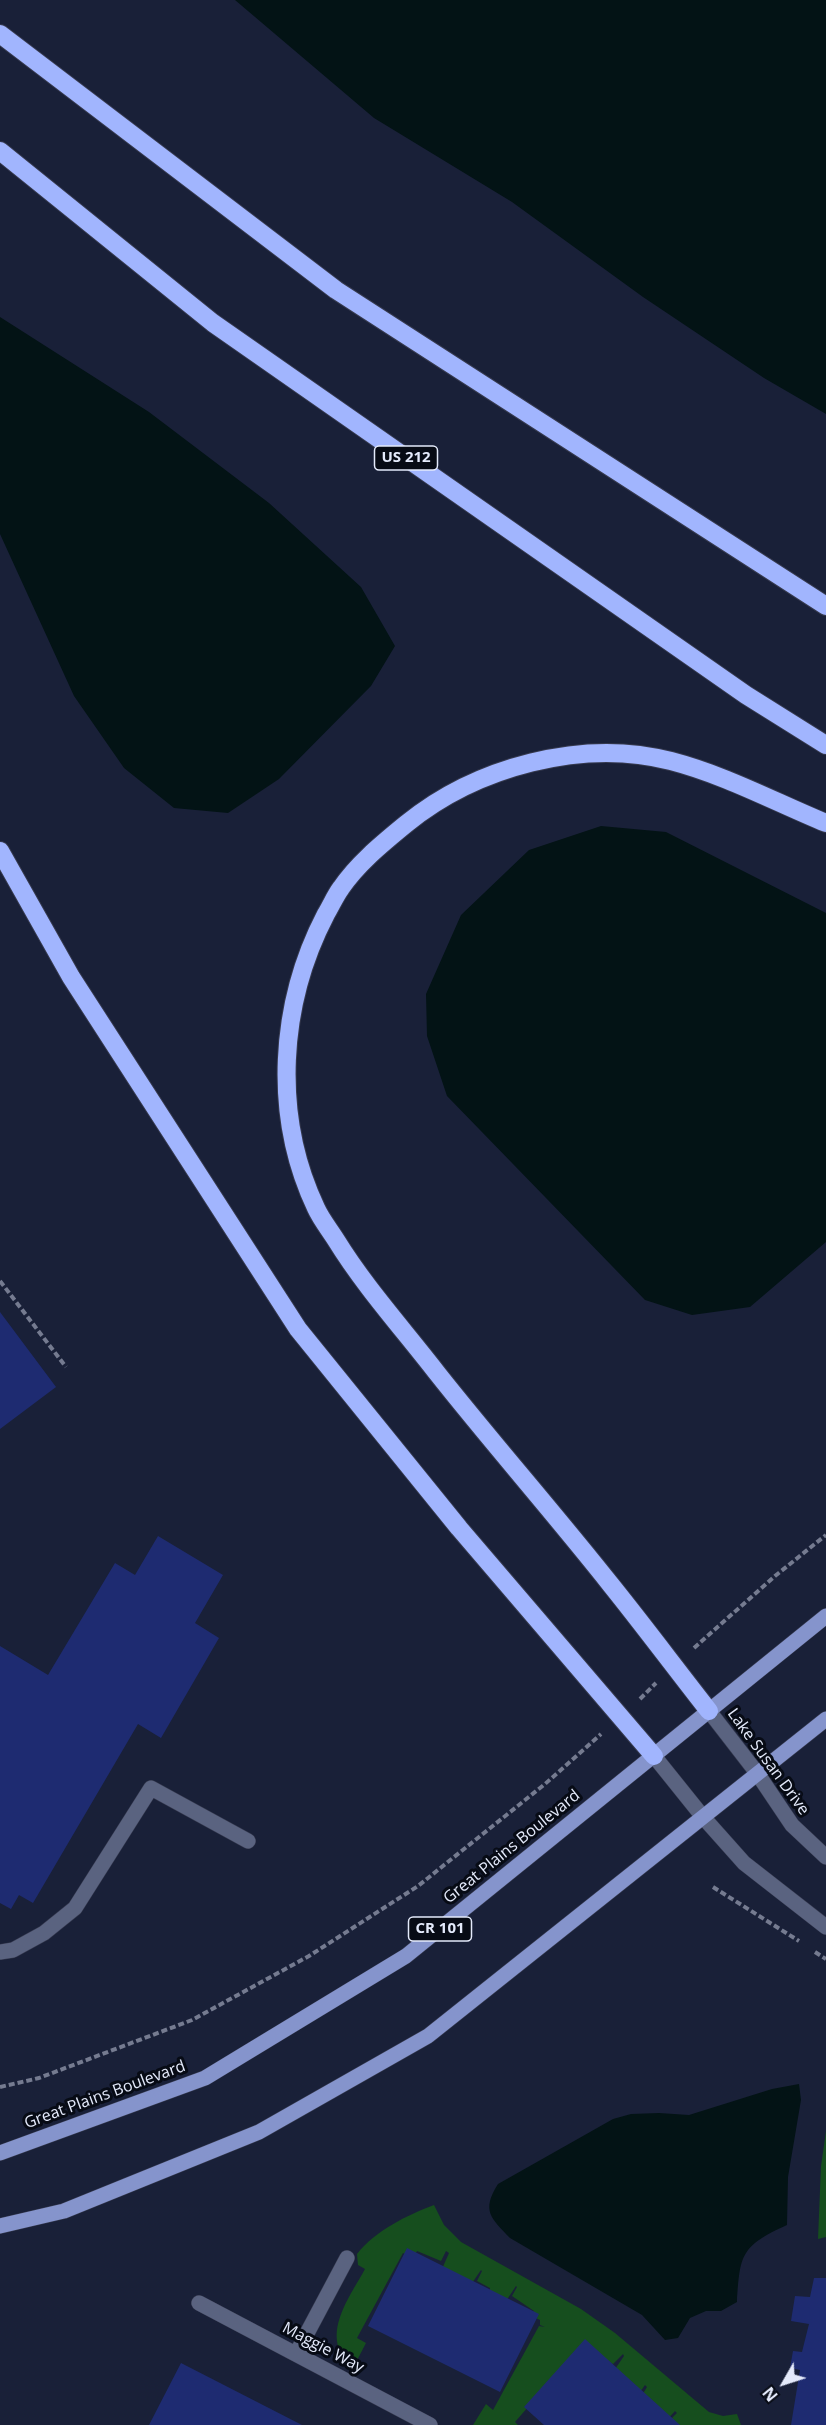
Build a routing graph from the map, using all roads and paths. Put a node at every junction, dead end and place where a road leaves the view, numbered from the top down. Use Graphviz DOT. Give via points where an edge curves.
graph roads {
  1 [pos="0,34"];
  2 [pos="0,151"];
  3 [pos="826,606"];
  4 [pos="826,745"];
  5 [pos="826,823"];
  6 [pos="0,851"];
  7 [pos="0,1281"];
  8 [pos="66,1368"];
  9 [pos="826,1535"];
  10 [pos="826,1616"];
  11 [pos="674,1666"];
  12 [pos="709,1711"];
  13 [pos="621,1717"];
  14 [pos="826,1719"];
  15 [pos="654,1756"];
  16 [pos="757,1773"];
  17 [pos="703,1817"];
  18 [pos="248,1841"];
  19 [pos="826,1857"];
  20 [pos="713,1887"];
  21 [pos="826,1927"];
  22 [pos="0,1952"];
  23 [pos="826,1959"];
  24 [pos="0,2087"];
  25 [pos="0,2153"];
  26 [pos="0,2226"];
  27 [pos="347,2258"];
  28 [pos="199,2303"];
  29 [pos="296,2354"];
  30 [pos="430,2425"];
  1 -- 3 [label="highway" via="336,290"];
  2 -- 4 [label="highway, US 212" via="213,323 746,695"];
  5 -- 11 [label="highway" via="714,774 668,760 614,752 504,771 427,807 379,845 340,888 313,940 293,1007 286,1075 292,1137 316,1208 352,1266"];
  6 -- 13 [label="highway" via="71,977 298,1329"];
  7 -- 8 [label="path"];
  9 -- 11 [label="path"];
  10 -- 12 [label="main road, Great Plains Boulevard / CR 101"];
  11 -- 12 [label="highway"];
  11 -- 13 [label="path"];
  12 -- 15 [label="main road, Great Plains Boulevard / CR 101"];
  12 -- 16 [label="street, Lake Susan Drive"];
  13 -- 15 [label="highway"];
  13 -- 24 [label="path" via="418,1886 309,1956 192,2020 39,2078"];
  14 -- 16 [label="main road"];
  15 -- 17 [label="street"];
  15 -- 25 [label="main road, Great Plains Boulevard / CR 101" via="396,1962 205,2078"];
  16 -- 17 [label="main road"];
  16 -- 19 [label="street, Lake Susan Drive" via="792,1825"];
  17 -- 21 [label="street" via="744,1863"];
  17 -- 26 [label="main road" via="428,2036 259,2132 64,2211"];
  18 -- 22 [label="street" via="151,1788 75,1908 45,1933 13,1950"];
  20 -- 23 [label="path"];
  27 -- 29 [label="street"];
  28 -- 29 [label="street, Maggie Way"];
  29 -- 30 [label="street, Maggie Way"];
}
